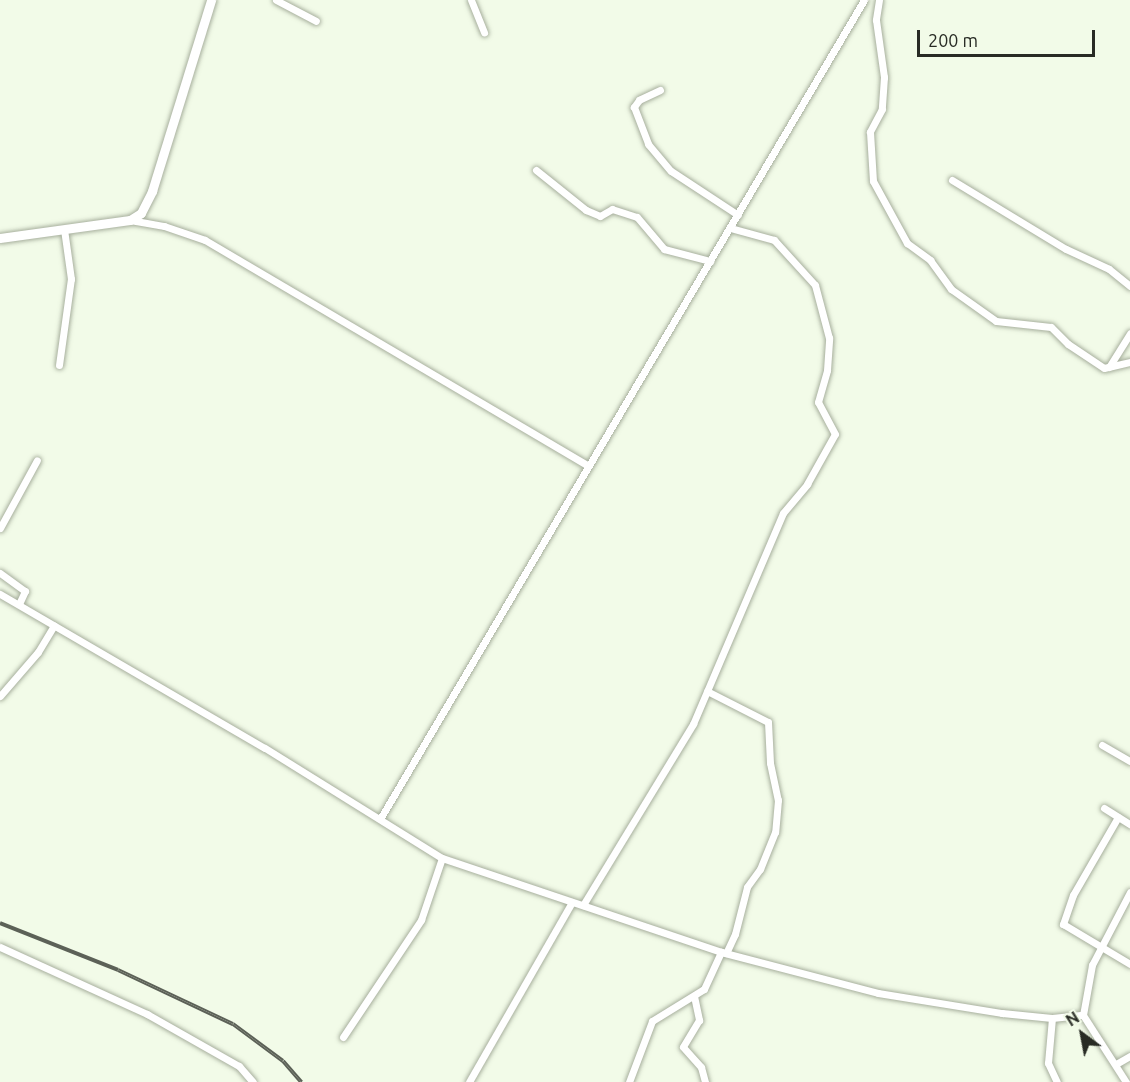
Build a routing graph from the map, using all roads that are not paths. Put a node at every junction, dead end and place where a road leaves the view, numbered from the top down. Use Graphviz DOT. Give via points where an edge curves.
graph roads {
  1 [pos="211,0"];
  2 [pos="276,0"];
  3 [pos="471,0"];
  4 [pos="864,0"];
  5 [pos="879,0"];
  6 [pos="316,21"];
  7 [pos="484,33"];
  8 [pos="660,90"];
  9 [pos="536,170"];
  10 [pos="952,180"];
  11 [pos="738,215"];
  12 [pos="130,220"];
  13 [pos="730,228"];
  14 [pos="64,229"];
  15 [pos="0,238"];
  16 [pos="710,261"];
  17 [pos="1130,286"];
  18 [pos="1130,333"];
  19 [pos="1130,362"];
  20 [pos="59,365"];
  21 [pos="1109,367"];
  22 [pos="37,460"];
  23 [pos="587,465"];
  24 [pos="0,528"];
  25 [pos="0,573"];
  26 [pos="0,594"];
  27 [pos="19,604"];
  28 [pos="54,625"];
  29 [pos="707,691"];
  30 [pos="0,696"];
  31 [pos="1102,745"];
  32 [pos="1130,761"];
  33 [pos="1104,808"];
  34 [pos="1118,817"];
  35 [pos="380,819"];
  36 [pos="1130,824"];
  37 [pos="442,858"];
  38 [pos="1130,892"];
  39 [pos="1128,901"];
  40 [pos="572,902"];
  41 [pos="583,905"];
  42 [pos="0,947"];
  43 [pos="1100,949"];
  44 [pos="723,952"];
  45 [pos="1130,964"];
  46 [pos="694,996"];
  47 [pos="1083,1015"];
  48 [pos="1052,1018"];
  49 [pos="343,1037"];
  50 [pos="1130,1056"];
  51 [pos="1116,1064"];
  52 [pos="253,1082"];
  53 [pos="469,1082"];
  54 [pos="628,1082"];
  55 [pos="705,1082"];
  56 [pos="1058,1082"];
  57 [pos="1126,1082"];
  1 -- 12 [label="street" via="148,204"];
  2 -- 6 [label="street"];
  3 -- 7 [label="street"];
  4 -- 11 [label="street"];
  5 -- 21 [label="street" via="876,21 884,78 882,109 870,132 873,181 907,243 930,260 951,290 996,321 1051,327 1097,364"];
  8 -- 11 [label="street" via="639,100 634,107 648,144 671,171"];
  9 -- 16 [label="street" via="586,210 600,216 612,209 638,217 664,249"];
  10 -- 17 [label="street" via="1065,249 1109,269"];
  11 -- 13 [label="street"];
  12 -- 14 [label="street"];
  12 -- 23 [label="street" via="205,240"];
  13 -- 16 [label="street"];
  13 -- 29 [label="street" via="774,240 815,285 829,338 827,370 818,402 835,434 807,484 783,513"];
  14 -- 15 [label="street"];
  14 -- 20 [label="street" via="71,279"];
  16 -- 23 [label="street"];
  18 -- 21 [label="street"];
  19 -- 21 [label="street"];
  22 -- 24 [label="street"];
  23 -- 35 [label="street"];
  25 -- 27 [label="street" via="23,588"];
  26 -- 27 [label="street"];
  27 -- 28 [label="street"];
  28 -- 30 [label="street" via="38,652"];
  28 -- 35 [label="street"];
  29 -- 41 [label="street" via="653,795"];
  29 -- 44 [label="street" via="768,722 770,763 778,800 775,832 760,869 747,887 735,934"];
  31 -- 32 [label="street"];
  33 -- 34 [label="street"];
  34 -- 36 [label="street"];
  34 -- 43 [label="street" via="1063,919 1066,929"];
  35 -- 37 [label="street"];
  37 -- 40 [label="street"];
  37 -- 49 [label="street" via="422,920"];
  38 -- 39 [label="street"];
  39 -- 43 [label="street"];
  40 -- 41 [label="street"];
  40 -- 53 [label="street"];
  41 -- 44 [label="street"];
  42 -- 52 [label="street" via="147,1014 239,1066"];
  43 -- 45 [label="street"];
  43 -- 47 [label="street" via="1086,983"];
  44 -- 46 [label="street" via="708,983"];
  44 -- 48 [label="street" via="932,1004"];
  46 -- 54 [label="street" via="652,1021"];
  46 -- 55 [label="street" via="699,1020 683,1047 701,1067"];
  47 -- 48 [label="street"];
  47 -- 51 [label="street"];
  48 -- 56 [label="street" via="1048,1063"];
  50 -- 51 [label="street"];
  51 -- 57 [label="street"];
}
